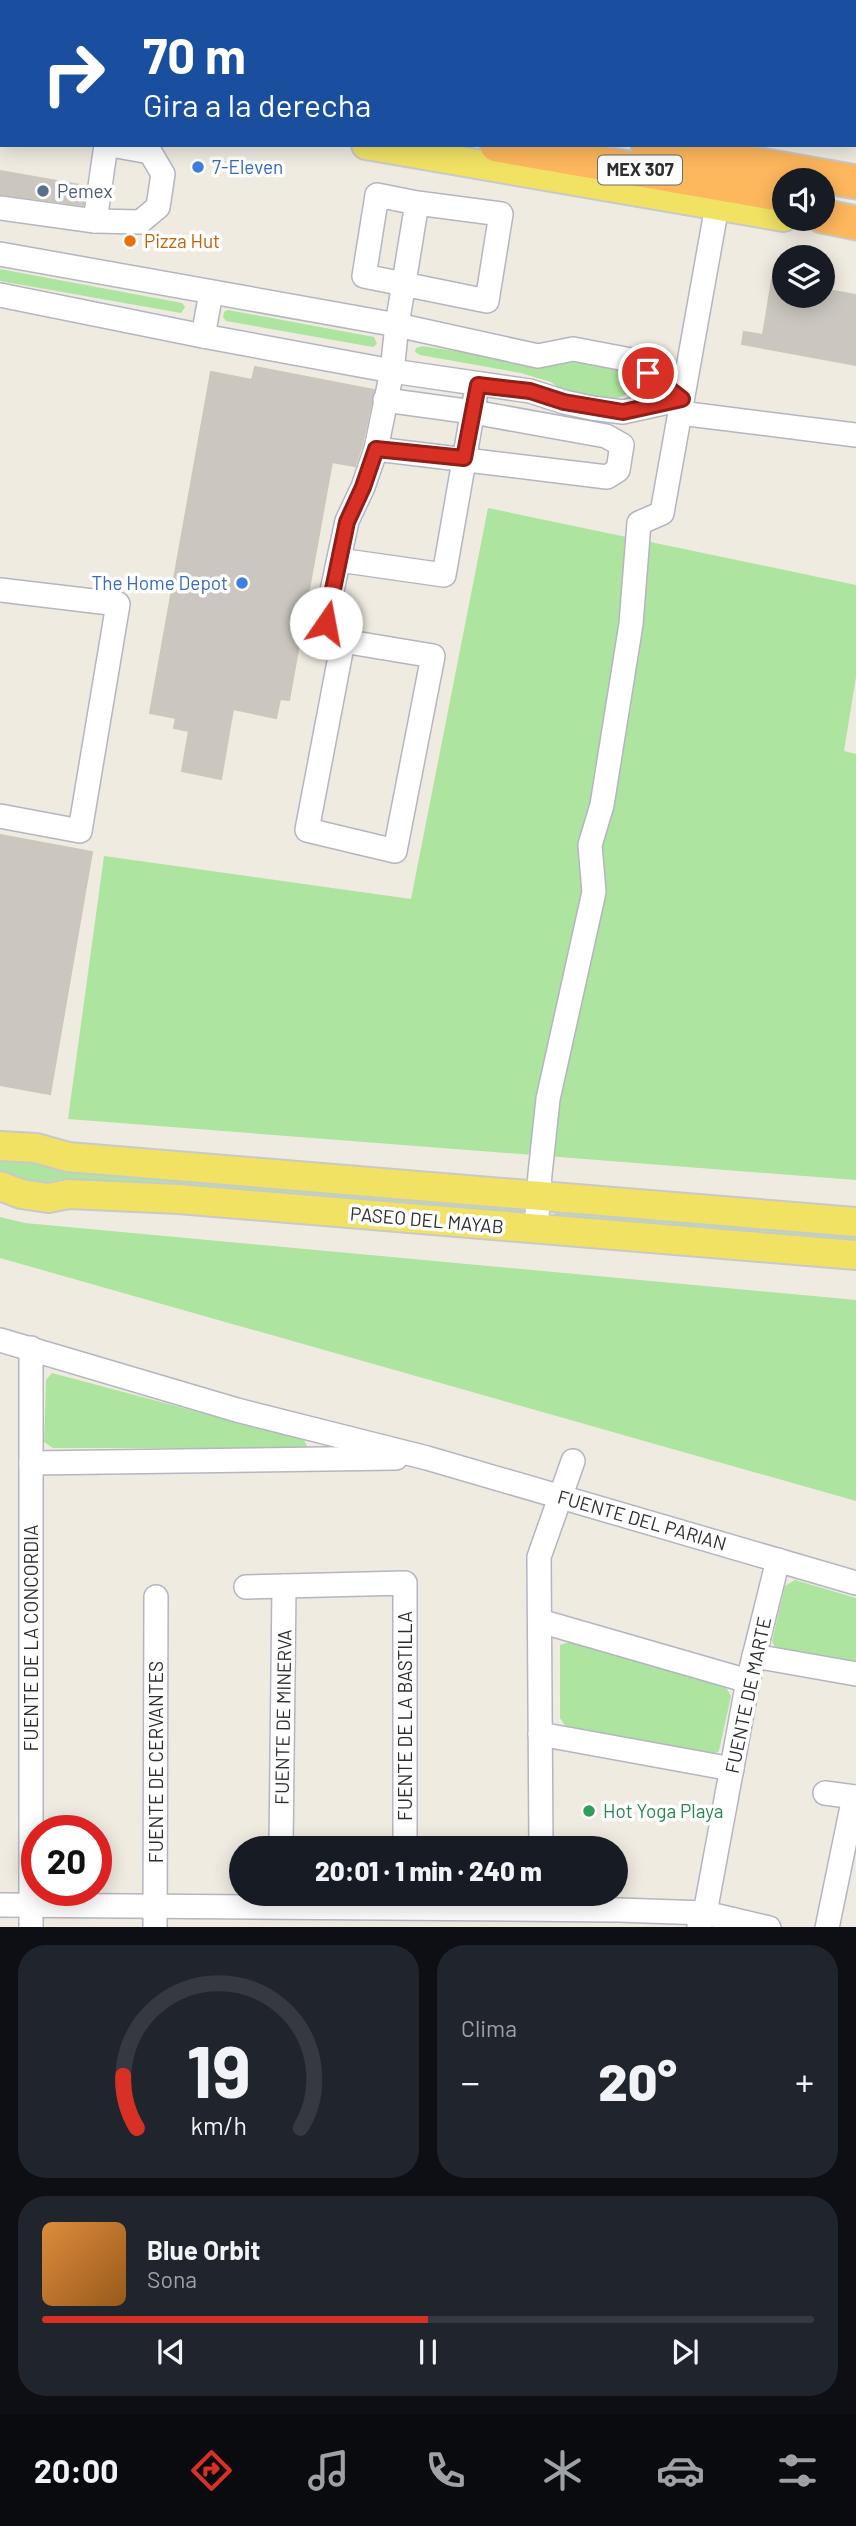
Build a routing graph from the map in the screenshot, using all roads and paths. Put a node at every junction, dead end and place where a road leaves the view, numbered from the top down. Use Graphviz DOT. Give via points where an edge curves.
graph roads {
  1 [pos="109,147"];
  2 [pos="121,147"];
  3 [pos="378,147"];
  4 [pos="508,147"];
  5 [pos="659,147"];
  6 [pos="726,147"];
  7 [pos="600,163"];
  8 [pos="856,168"];
  9 [pos="856,182"];
  10 [pos="772,193"];
  11 [pos="417,203"];
  12 [pos="772,205"];
  13 [pos="717,206"];
  14 [pos="0,208"];
  15 [pos="835,209"];
  16 [pos="772,215"];
  17 [pos="835,218"];
  18 [pos="835,220"];
  19 [pos="856,221"];
  20 [pos="95,222"];
  21 [pos="0,254"];
  22 [pos="404,285"];
  23 [pos="211,293"];
  24 [pos="0,295"];
  25 [pos="397,325"];
  26 [pos="203,336"];
  27 [pos="392,371"];
  28 [pos="478,385"];
  29 [pos="384,400"];
  30 [pos="681,406"];
  31 [pos="473,412"];
  32 [pos="856,435"];
  33 [pos="376,449"];
  34 [pos="464,458"];
  35 [pos="339,560"];
  36 [pos="0,590"];
  37 [pos="343,641"];
  38 [pos="0,816"];
  39 [pos="0,1146"];
  40 [pos="0,1186"];
  41 [pos="538,1197"];
  42 [pos="856,1222"];
  43 [pos="536,1229"];
  44 [pos="856,1255"];
  45 [pos="0,1340"];
  46 [pos="31,1348"];
  47 [pos="427,1458"];
  48 [pos="573,1461"];
  49 [pos="31,1463"];
  50 [pos="561,1496"];
  51 [pos="778,1560"];
  52 [pos="856,1583"];
  53 [pos="284,1586"];
  54 [pos="246,1587"];
  55 [pos="156,1597"];
  56 [pos="540,1621"];
  57 [pos="754,1656"];
  58 [pos="856,1674"];
  59 [pos="748,1681"];
  60 [pos="540,1734"];
  61 [pos="732,1769"];
  62 [pos="825,1793"];
  63 [pos="855,1797"];
  64 [pos="281,1836"];
  65 [pos="405,1836"];
  66 [pos="541,1836"];
  67 [pos="0,1905"];
  68 [pos="281,1909"];
  69 [pos="404,1909"];
  70 [pos="541,1910"];
  71 [pos="31,1916"];
  72 [pos="155,1917"];
  73 [pos="702,1920"];
  74 [pos="768,1927"];
  75 [pos="827,1927"];
  1 -- 20 [label="street"];
  2 -- 20 [label="street" via="150,152 163,174 158,207 140,222"];
  3 -- 13 [label="main road"];
  4 -- 7 [label="highway, MEX 307"];
  5 -- 9 [label="highway, MEX 307"];
  6 -- 8 [label="highway"];
  7 -- 10 [label="highway, MEX 307"];
  7 -- 12 [label="highway" via="658,183"];
  11 -- 22 [label="street"];
  11 -- 22 [label="street" via="377,195 364,276"];
  11 -- 22 [label="street" via="501,214 487,301"];
  13 -- 16 [label="main road"];
  13 -- 30 [label="street"];
  14 -- 20 [label="street"];
  15 -- 19 [label="highway"];
  17 -- 19 [label="highway"];
  18 -- 19 [label="main road"];
  21 -- 23 [label="street"];
  22 -- 25 [label="street"];
  23 -- 25 [label="street"];
  23 -- 26 [label="street"];
  24 -- 26 [label="street"];
  25 -- 27 [label="street"];
  25 -- 30 [label="street" via="538,356 573,349 631,360"];
  26 -- 27 [label="street"];
  27 -- 28 [label="street"];
  27 -- 29 [label="street"];
  28 -- 30 [label="street" via="530,391 623,412"];
  28 -- 31 [label="street"];
  29 -- 31 [label="street"];
  29 -- 33 [label="street"];
  30 -- 32 [label="street"];
  30 -- 41 [label="street" via="662,513 639,523 631,624 602,805 590,845 594,892 548,1099"];
  31 -- 34 [label="street"];
  31 -- 34 [label="street" via="606,436 622,444 618,470 607,477"];
  33 -- 34 [label="street"];
  33 -- 35 [label="street" via="347,522"];
  34 -- 35 [label="street" via="444,576"];
  35 -- 37 [label="street" via="326,623"];
  36 -- 38 [label="street" via="118,604 80,831"];
  37 -- 37 [label="street" via="433,656 395,851 307,830"];
  39 -- 41 [label="main road, PASEO DEL MAYAB" via="36,1148 68,1157"];
  40 -- 43 [label="main road, PASEO DEL MAYAB" via="48,1198 69,1194 178,1199"];
  41 -- 42 [label="main road, PASEO DEL MAYAB"];
  41 -- 43 [label="street"];
  43 -- 44 [label="main road, PASEO DEL MAYAB"];
  45 -- 46 [label="street, FUENTE DEL PARIAN"];
  46 -- 47 [label="street, FUENTE DEL PARIAN" via="237,1410"];
  46 -- 49 [label="street, FUENTE DE LA CONCORDIA"];
  47 -- 49 [label="street, FUENTE DEL PARIAN"];
  47 -- 50 [label="street, FUENTE DEL PARIAN"];
  48 -- 50 [label="street"];
  49 -- 71 [label="street, FUENTE DE LA CONCORDIA"];
  50 -- 51 [label="street, FUENTE DEL PARIAN"];
  50 -- 56 [label="street" via="539,1557"];
  51 -- 52 [label="street, FUENTE DEL PARIAN"];
  51 -- 57 [label="street, FUENTE DE MARTE"];
  53 -- 54 [label="street"];
  53 -- 64 [label="street, FUENTE DE MINERVA"];
  53 -- 65 [label="street, FUENTE DE LA BASTILLA" via="405,1583"];
  55 -- 72 [label="street, FUENTE DE CERVANTES"];
  56 -- 59 [label="street"];
  56 -- 60 [label="street"];
  57 -- 58 [label="street"];
  57 -- 59 [label="street, FUENTE DE MARTE"];
  59 -- 61 [label="street, FUENTE DE MARTE"];
  60 -- 61 [label="street"];
  60 -- 66 [label="street"];
  61 -- 73 [label="street, FUENTE DE MARTE"];
  62 -- 63 [label="street"];
  63 -- 75 [label="street"];
  67 -- 71 [label="street"];
  68 -- 69 [label="street"];
  68 -- 72 [label="street"];
  69 -- 70 [label="street"];
  70 -- 73 [label="street"];
  71 -- 72 [label="street"];
  73 -- 74 [label="street"];
}
